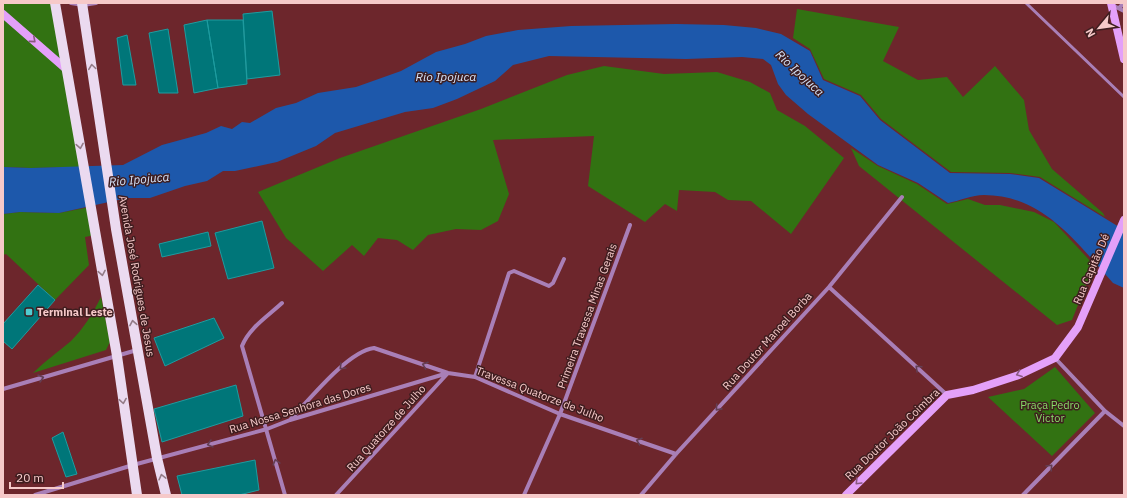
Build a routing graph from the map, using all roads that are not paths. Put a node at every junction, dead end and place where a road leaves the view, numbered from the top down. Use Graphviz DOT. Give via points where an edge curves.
graph roads {
  1 [pos="55,3"];
  2 [pos="71,3"];
  3 [pos="96,3"];
  4 [pos="1026,3"];
  5 [pos="1124,3"];
  6 [pos="83,4"];
  7 [pos="1111,4"];
  8 [pos="1119,8"];
  9 [pos="1124,11"];
  10 [pos="3,14"];
  11 [pos="1124,59"];
  12 [pos="66,69"];
  13 [pos="1124,97"];
  14 [pos="902,197"];
  15 [pos="1124,221"];
  16 [pos="630,225"];
  17 [pos="564,259"];
  18 [pos="829,287"];
  19 [pos="282,303"];
  20 [pos="1078,327"];
  21 [pos="137,350"];
  22 [pos="117,356"];
  23 [pos="1055,358"];
  24 [pos="448,373"];
  25 [pos="476,377"];
  26 [pos="3,389"];
  27 [pos="947,395"];
  28 [pos="1105,411"];
  29 [pos="560,414"];
  30 [pos="290,420"];
  31 [pos="1124,426"];
  32 [pos="268,429"];
  33 [pos="676,454"];
  34 [pos="157,458"];
  35 [pos="133,465"];
  36 [pos="35,495"];
  37 [pos="137,495"];
  38 [pos="166,495"];
  39 [pos="286,495"];
  40 [pos="336,495"];
  41 [pos="524,495"];
  42 [pos="641,495"];
  43 [pos="846,495"];
  44 [pos="1023,495"];
  1 -- 12 [label="main road"];
  2 -- 6 [label="street"];
  3 -- 6 [label="street"];
  4 -- 13 [label="lane"];
  5 -- 8 [label="street"];
  21 -- 6 [label="main road, Avenida José Rodrigues de Jesus, one-way" via="116,229"];
  7 -- 8 [label="street"];
  7 -- 11 [label="street"];
  8 -- 9 [label="street"];
  10 -- 12 [label="street, one-way"];
  12 -- 22 [label="main road, one-way"];
  14 -- 18 [label="street, Rua Doutor Manoel Borba"];
  15 -- 20 [label="street, Rua Capitão Dé"];
  16 -- 29 [label="street, Primeira Travessa Minas Gerais"];
  17 -- 25 [label="street" via="553,283 549,286 514,270 510,274"];
  27 -- 18 [label="street, one-way"];
  18 -- 33 [label="street, Rua Doutor Manoel Borba, one-way"];
  19 -- 32 [label="street" via="253,329 242,346"];
  20 -- 23 [label="street, Rua Doutor João Coimbra"];
  21 -- 22 [label="street"];
  21 -- 34 [label="main road, Avenida José Rodrigues de Jesus"];
  26 -- 22 [label="street, one-way"];
  22 -- 35 [label="main road, one-way"];
  23 -- 27 [label="street, Rua Doutor João Coimbra, one-way" via="1019,375 973,390"];
  23 -- 28 [label="street"];
  24 -- 25 [label="street, Travessa Quatorze de Julho"];
  24 -- 30 [label="street, Rua Nossa Senhora das Dores"];
  24 -- 30 [label="street, Travessa Quatorze de Julho, one-way" via="374,348 366,349 351,357"];
  24 -- 40 [label="street, Rua Quatorze de Julho"];
  25 -- 29 [label="street, Travessa Quatorze de Julho"];
  27 -- 43 [label="street, Rua Doutor João Coimbra, one-way"];
  28 -- 31 [label="street"];
  44 -- 28 [label="street, one-way"];
  33 -- 29 [label="street, Travessa Quatorze de Julho, one-way"];
  29 -- 41 [label="street, Primeira Travessa Minas Gerais"];
  30 -- 32 [label="street, Rua Nossa Senhora das Dores"];
  32 -- 34 [label="street, Rua Nossa Senhora das Dores, one-way"];
  39 -- 32 [label="street, one-way"];
  33 -- 42 [label="street, Rua Doutor Manoel Borba"];
  34 -- 35 [label="street, Rua Nossa Senhora das Dores"];
  38 -- 34 [label="main road, Avenida José Rodrigues de Jesus, one-way"];
  35 -- 36 [label="street, Rua Nossa Senhora das Dores"];
  35 -- 37 [label="main road"];
}
